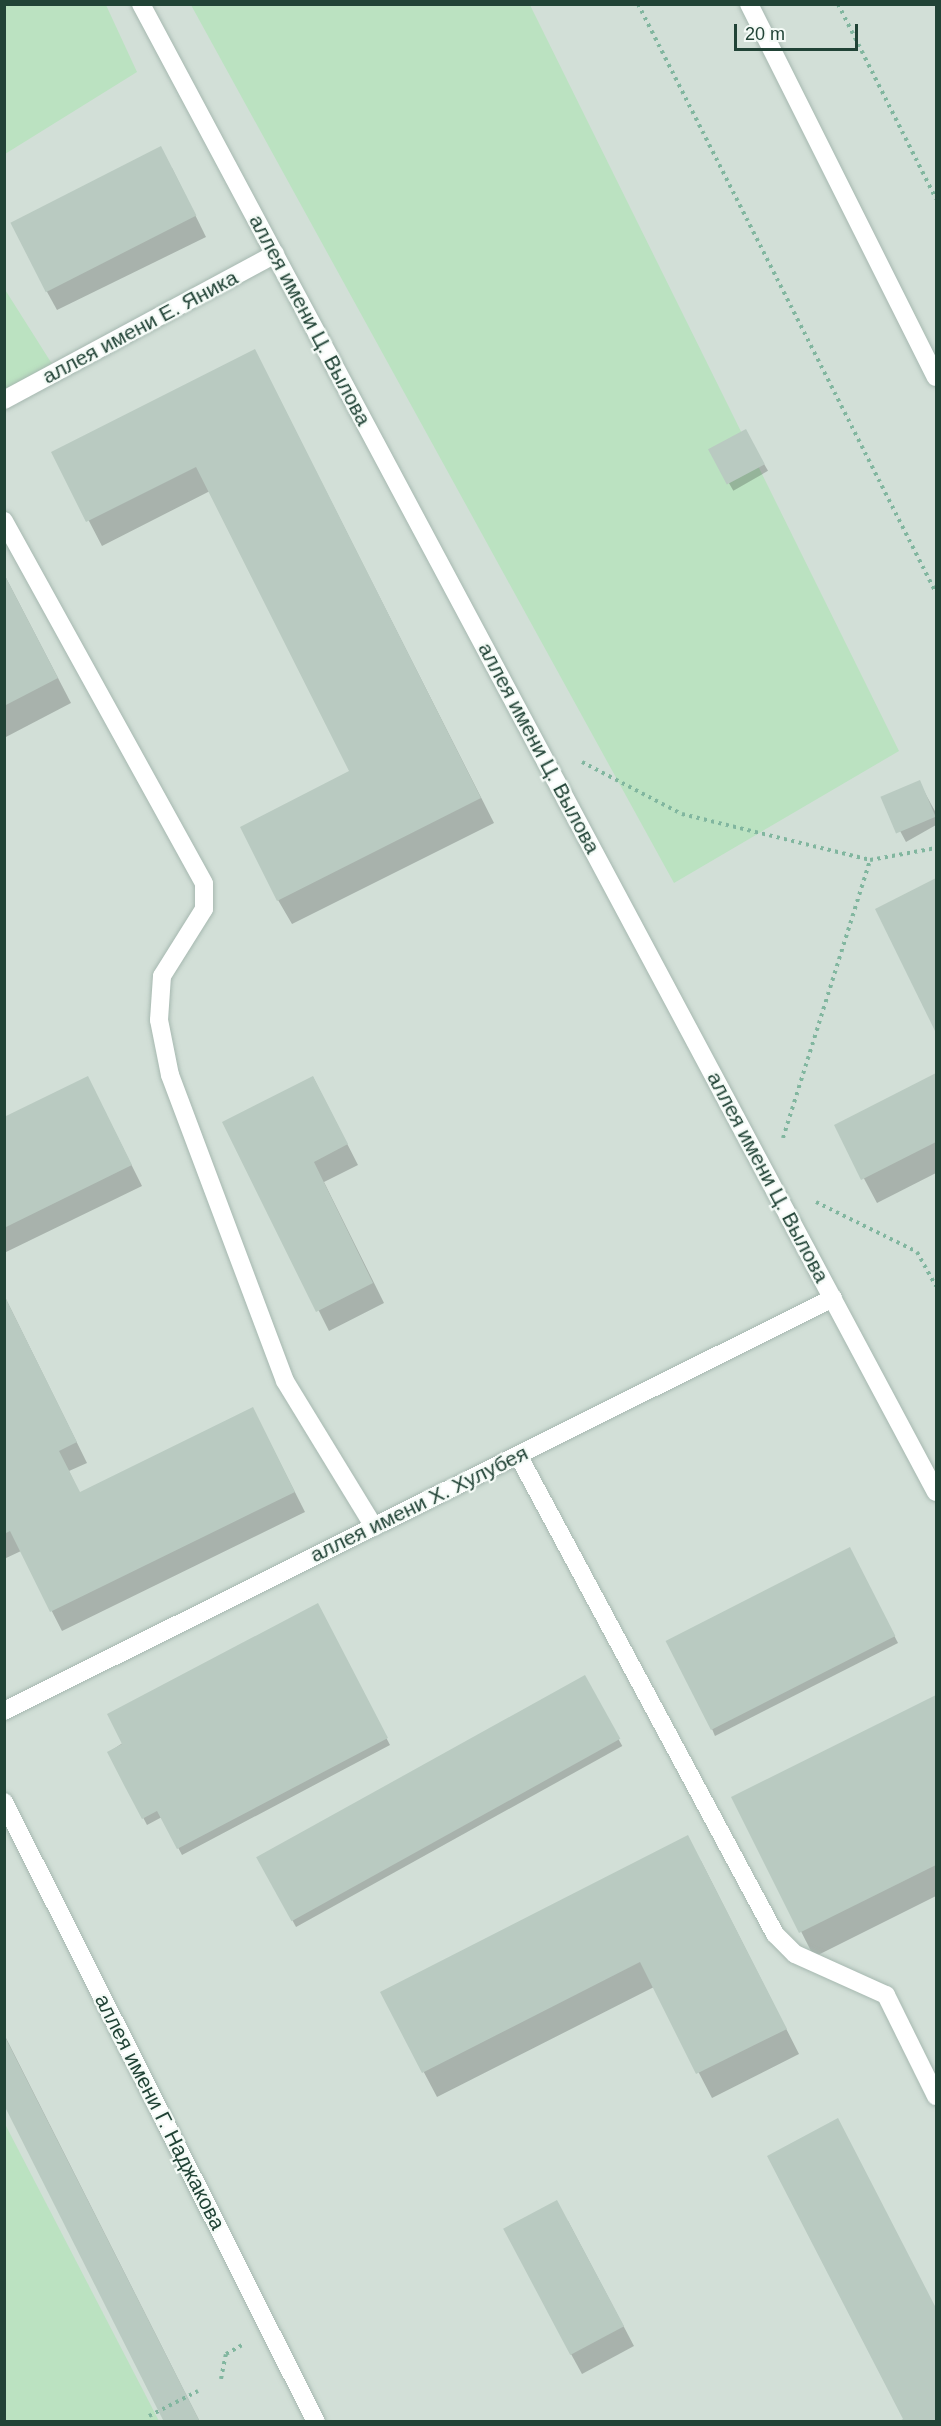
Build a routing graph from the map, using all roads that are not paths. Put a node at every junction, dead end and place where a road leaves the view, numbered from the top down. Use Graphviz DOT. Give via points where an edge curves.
graph roads {
  1 [pos="141,4"];
  2 [pos="749,4"];
  3 [pos="275,254"];
  4 [pos="936,376"];
  5 [pos="4,400"];
  6 [pos="4,521"];
  7 [pos="833,1298"];
  8 [pos="518,1455"];
  9 [pos="936,1492"];
  10 [pos="374,1527"];
  11 [pos="4,1711"];
  12 [pos="4,1802"];
  13 [pos="936,2096"];
  14 [pos="316,2421"];
  1 -- 3 [label="street, аллея имени Ц. Вылова"];
  2 -- 4 [label="street"];
  3 -- 5 [label="street, аллея имени Е. Яника"];
  3 -- 7 [label="street, аллея имени Ц. Вылова"];
  6 -- 10 [label="street" via="204,884 204,909 162,976 159,1020 170,1075 285,1381"];
  7 -- 8 [label="street, аллея имени Х. Хулубея"];
  7 -- 9 [label="street, аллея имени Ц. Вылова"];
  8 -- 10 [label="street, аллея имени Х. Хулубея"];
  8 -- 13 [label="street" via="775,1934 795,1954 886,1995"];
  10 -- 11 [label="street, аллея имени Х. Хулубея"];
  12 -- 14 [label="street, аллея имени Г. Наджакова"];
}
